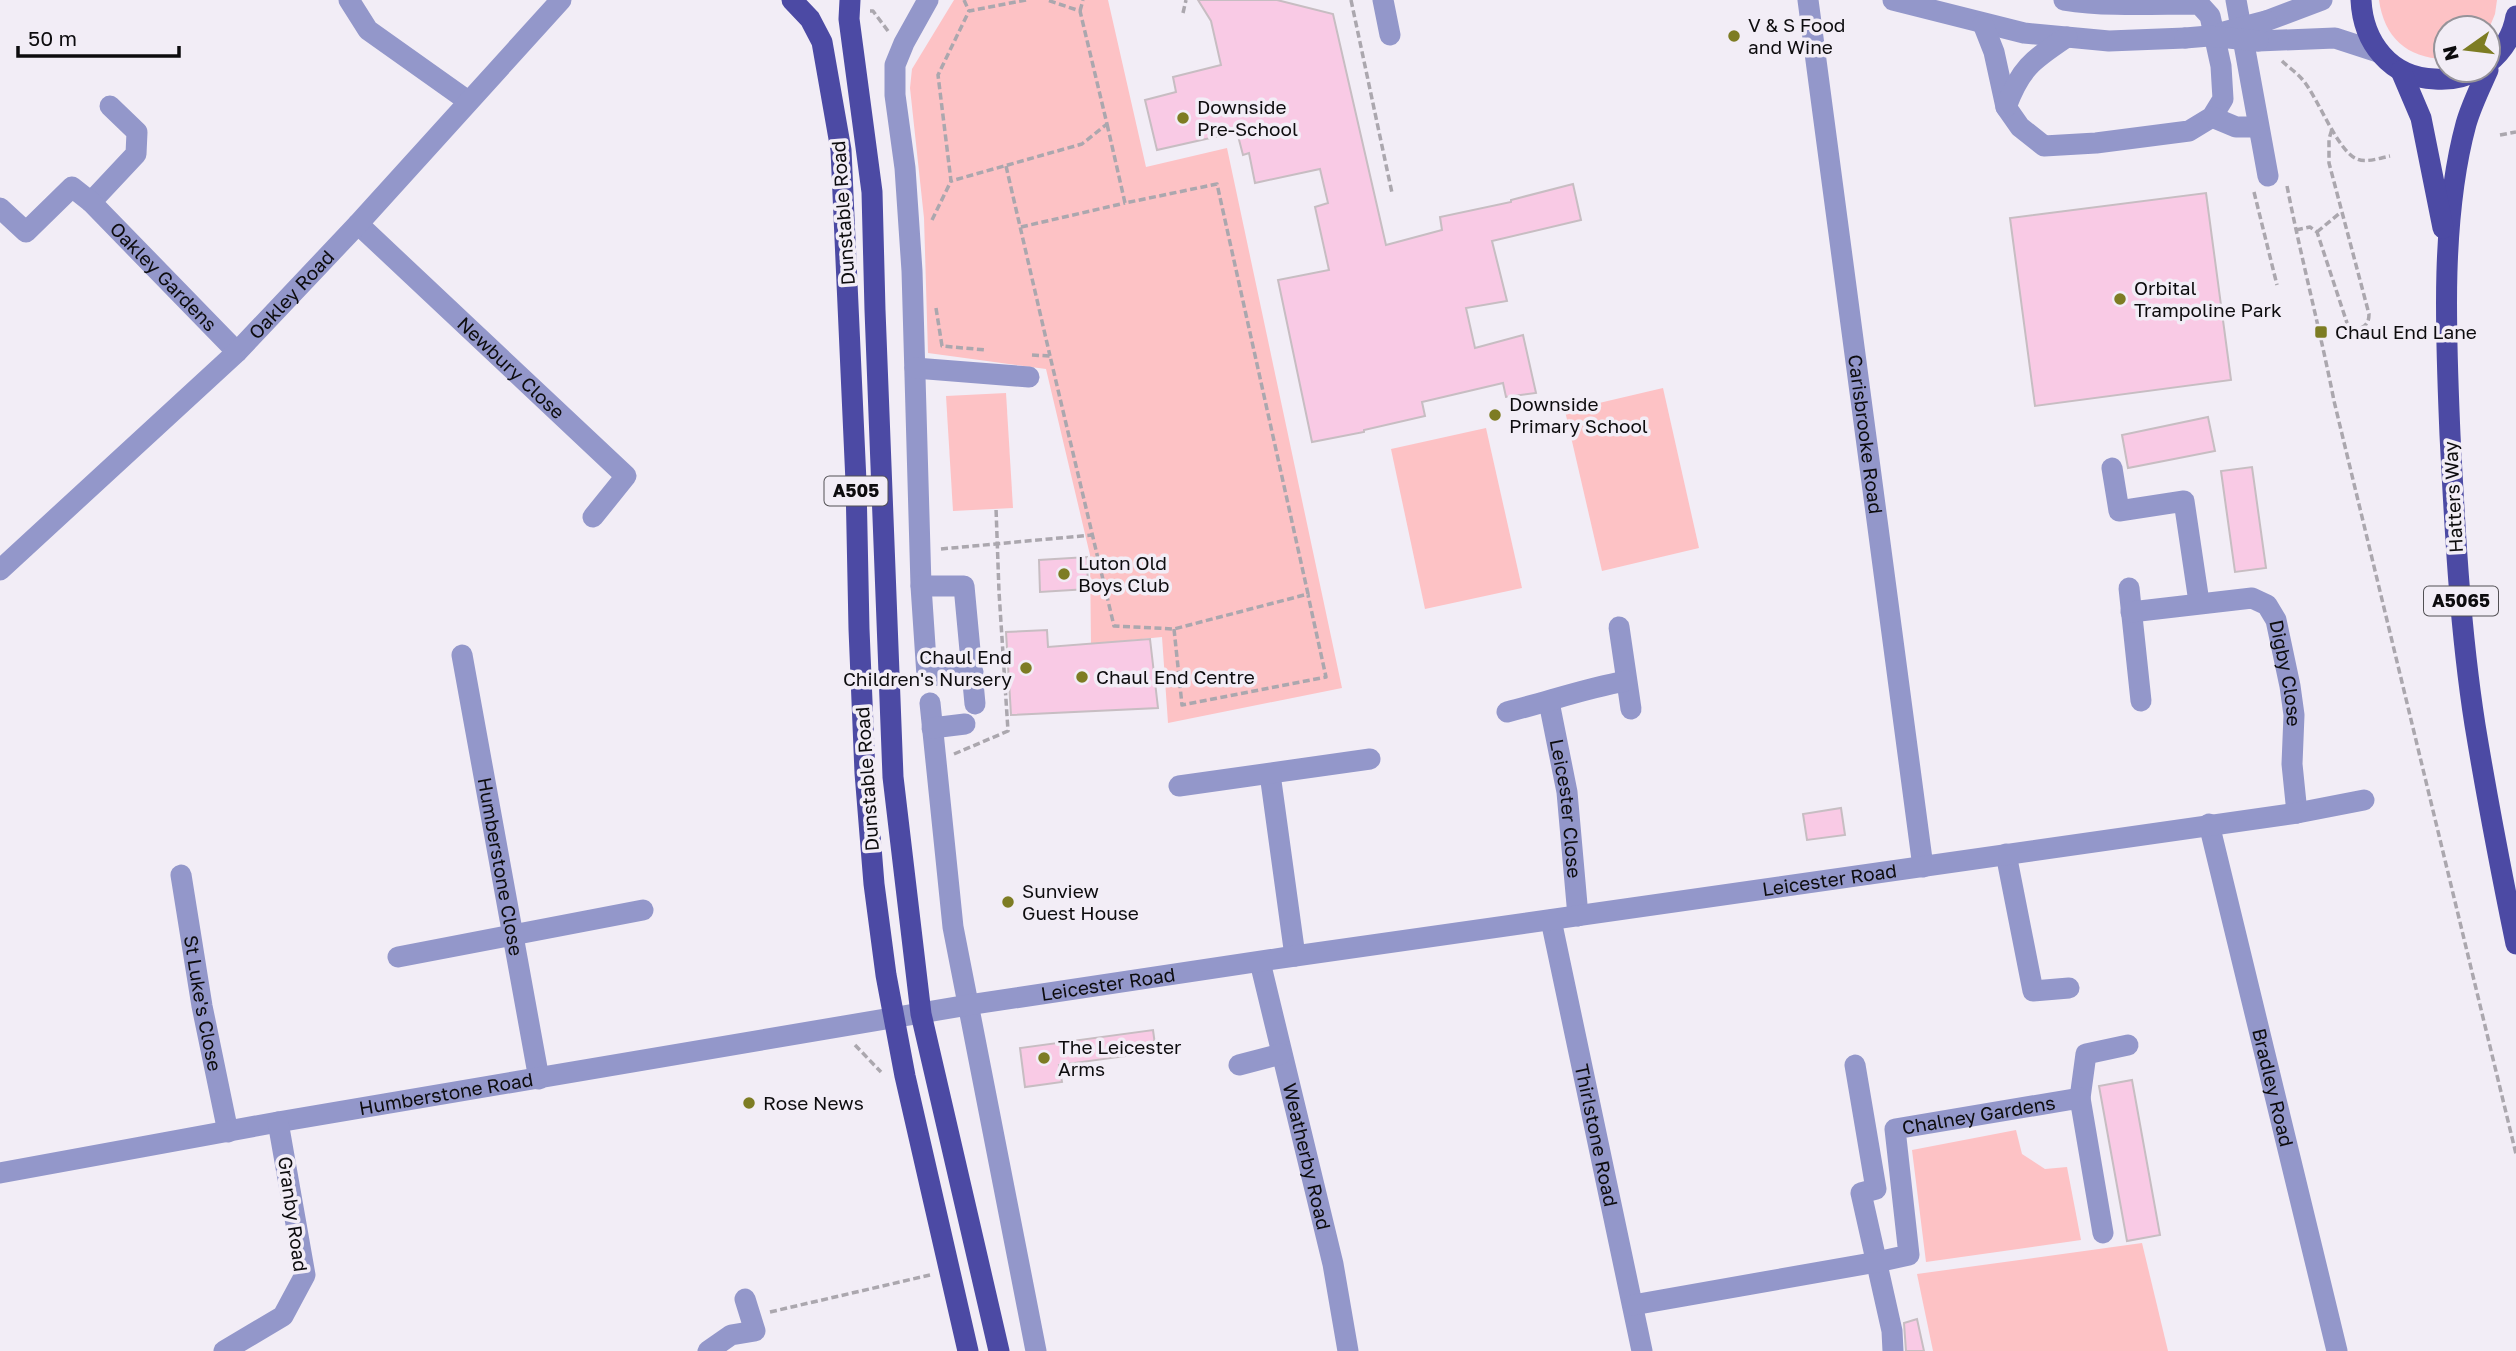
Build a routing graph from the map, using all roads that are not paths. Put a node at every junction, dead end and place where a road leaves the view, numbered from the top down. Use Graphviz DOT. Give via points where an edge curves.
graph roads {
  1 [pos="349,0"];
  2 [pos="561,0"];
  3 [pos="792,0"];
  4 [pos="928,0"];
  5 [pos="1383,0"];
  6 [pos="1808,0"];
  7 [pos="1894,0"];
  8 [pos="2064,0"];
  9 [pos="2236,0"];
  10 [pos="2322,0"];
  11 [pos="2361,0"];
  12 [pos="2138,2"];
  13 [pos="850,3"];
  14 [pos="2515,22"];
  15 [pos="1983,24"];
  16 [pos="2266,31"];
  17 [pos="1390,35"];
  18 [pos="2067,37"];
  19 [pos="2502,48"];
  20 [pos="2378,52"];
  21 [pos="2401,71"];
  22 [pos="2432,79"];
  23 [pos="2480,84"];
  24 [pos="468,101"];
  25 [pos="110,106"];
  26 [pos="2006,107"];
  27 [pos="2212,117"];
  28 [pos="2258,127"];
  29 [pos="2259,178"];
  30 [pos="91,202"];
  31 [pos="0,208"];
  32 [pos="358,224"];
  33 [pos="2447,254"];
  34 [pos="236,352"];
  35 [pos="915,368"];
  36 [pos="1029,377"];
  37 [pos="2112,468"];
  38 [pos="593,517"];
  39 [pos="0,570"];
  40 [pos="921,586"];
  41 [pos="2129,588"];
  42 [pos="2199,602"];
  43 [pos="2131,612"];
  44 [pos="1619,627"];
  45 [pos="462,655"];
  46 [pos="973,673"];
  47 [pos="1626,681"];
  48 [pos="2141,701"];
  49 [pos="1549,702"];
  50 [pos="930,703"];
  51 [pos="975,704"];
  52 [pos="1631,709"];
  53 [pos="1507,712"];
  54 [pos="965,724"];
  55 [pos="932,728"];
  56 [pos="1370,760"];
  57 [pos="1270,774"];
  58 [pos="1179,786"];
  59 [pos="2364,800"];
  60 [pos="2297,813"];
  61 [pos="2209,824"];
  62 [pos="2006,855"];
  63 [pos="1923,867"];
  64 [pos="181,874"];
  65 [pos="643,910"];
  66 [pos="1578,916"];
  67 [pos="1551,920"];
  68 [pos="513,934"];
  69 [pos="2516,944"];
  70 [pos="1295,956"];
  71 [pos="398,957"];
  72 [pos="1260,962"];
  73 [pos="2069,988"];
  74 [pos="968,1005"];
  75 [pos="921,1014"];
  76 [pos="894,1018"];
  77 [pos="2128,1045"];
  78 [pos="1281,1054"];
  79 [pos="1239,1065"];
  80 [pos="1854,1065"];
  81 [pos="539,1079"];
  82 [pos="2080,1098"];
  83 [pos="278,1122"];
  84 [pos="228,1132"];
  85 [pos="0,1173"];
  86 [pos="2104,1233"];
  87 [pos="1877,1262"];
  88 [pos="1633,1305"];
  89 [pos="748,1307"];
  90 [pos="224,1351"];
  91 [pos="708,1351"];
  92 [pos="968,1351"];
  93 [pos="999,1351"];
  94 [pos="1036,1351"];
  95 [pos="1348,1351"];
  96 [pos="1642,1351"];
  97 [pos="1893,1351"];
  98 [pos="2337,1351"];
  1 -- 24 [label="street" via="368,30"];
  2 -- 24 [label="street, Oakley Road"];
  3 -- 76 [label="main road, Dunstable Road / A505" via="810,19 822,42 841,150 865,773 874,884"];
  4 -- 35 [label="street" via="895,65"];
  5 -- 17 [label="street"];
  6 -- 63 [label="street, Carisbrooke Road"];
  7 -- 15 [label="street"];
  8 -- 12 [label="street"];
  9 -- 28 [label="street"];
  10 -- 16 [label="street"];
  11 -- 20 [label="main road" via="2368,35"];
  12 -- 27 [label="street" via="2199,4 2210,16 2223,99"];
  13 -- 75 [label="main road, Dunstable Road / A505" via="872,192 893,777"];
  14 -- 19 [label="main road, Hatters Way"];
  15 -- 18 [label="street"];
  15 -- 26 [label="street"];
  16 -- 18 [label="street, bridge" via="2109,41"];
  16 -- 20 [label="street" via="2335,38"];
  18 -- 26 [label="street" via="2027,65"];
  20 -- 21 [label="main road"];
  21 -- 22 [label="main road"];
  21 -- 33 [label="main road, Hatters Way / A5065" via="2421,118"];
  23 -- 33 [label="main road, Hatters Way / A5065" via="2466,123"];
  24 -- 32 [label="street, Oakley Road"];
  25 -- 30 [label="street" via="137,132 136,154"];
  26 -- 27 [label="street" via="2020,127 2044,146 2189,131"];
  27 -- 28 [label="street" via="2236,127"];
  28 -- 29 [label="street"];
  30 -- 31 [label="street" via="72,187 26,232"];
  30 -- 34 [label="street, Oakley Gardens"];
  32 -- 34 [label="street, Oakley Road"];
  32 -- 38 [label="street, Newbury Close" via="626,476"];
  33 -- 69 [label="main road, Hatters Way / A5065" via="2455,545 2475,724"];
  34 -- 39 [label="street, Oakley Road"];
  35 -- 36 [label="street"];
  35 -- 40 [label="street"];
  37 -- 42 [label="street" via="2119,511 2184,501"];
  40 -- 46 [label="street" via="964,586"];
  40 -- 46 [label="street" via="927,676"];
  41 -- 43 [label="street"];
  42 -- 43 [label="street, Digby Close"];
  42 -- 60 [label="street, Digby Close" via="2252,598 2267,605 2276,620 2294,715"];
  43 -- 48 [label="street"];
  44 -- 47 [label="street"];
  45 -- 68 [label="street, Humberstone Close"];
  46 -- 51 [label="street"];
  47 -- 49 [label="street"];
  47 -- 52 [label="street"];
  49 -- 53 [label="street"];
  49 -- 66 [label="street, Leicester Close" via="1567,792"];
  50 -- 55 [label="street"];
  54 -- 55 [label="street"];
  55 -- 74 [label="street" via="953,927"];
  56 -- 57 [label="street"];
  57 -- 58 [label="street"];
  57 -- 70 [label="street"];
  59 -- 60 [label="street, Leicester Road"];
  60 -- 61 [label="street, Leicester Road"];
  61 -- 62 [label="street, Leicester Road"];
  61 -- 98 [label="street, Bradley Road"];
  62 -- 63 [label="street, Leicester Road"];
  62 -- 73 [label="street" via="2033,991"];
  63 -- 66 [label="street, Leicester Road"];
  64 -- 84 [label="street, St Luke's Close"];
  65 -- 68 [label="street"];
  66 -- 67 [label="street, Leicester Road"];
  67 -- 70 [label="street, Leicester Road"];
  67 -- 88 [label="street, Thirlstone Road"];
  68 -- 71 [label="street"];
  68 -- 81 [label="street, Humberstone Close"];
  70 -- 72 [label="street, Leicester Road"];
  72 -- 74 [label="street, Leicester Road"];
  72 -- 78 [label="street, Weatherby Road"];
  74 -- 75 [label="street, Leicester Road"];
  74 -- 94 [label="street"];
  75 -- 76 [label="street, Humberstone Road"];
  75 -- 93 [label="main road, Dunstable Road / A505"];
  76 -- 81 [label="street, Humberstone Road"];
  76 -- 92 [label="main road, Dunstable Road"];
  77 -- 82 [label="street" via="2086,1054"];
  78 -- 79 [label="street"];
  78 -- 95 [label="street, Weatherby Road" via="1333,1264"];
  80 -- 87 [label="street" via="1876,1189 1861,1193"];
  81 -- 83 [label="street, Humberstone Road"];
  82 -- 86 [label="street, Chalney Gardens"];
  82 -- 87 [label="street, Chalney Gardens" via="1895,1129 1909,1255"];
  83 -- 84 [label="street, Humberstone Road"];
  83 -- 90 [label="street, Granby Road" via="305,1275 283,1316"];
  84 -- 85 [label="street, Humberstone Road"];
  87 -- 88 [label="street, Chalney Gardens"];
  87 -- 97 [label="street"];
  88 -- 96 [label="street, Thirlstone Road"];
  89 -- 91 [label="street" via="755,1331 731,1335"];
}
